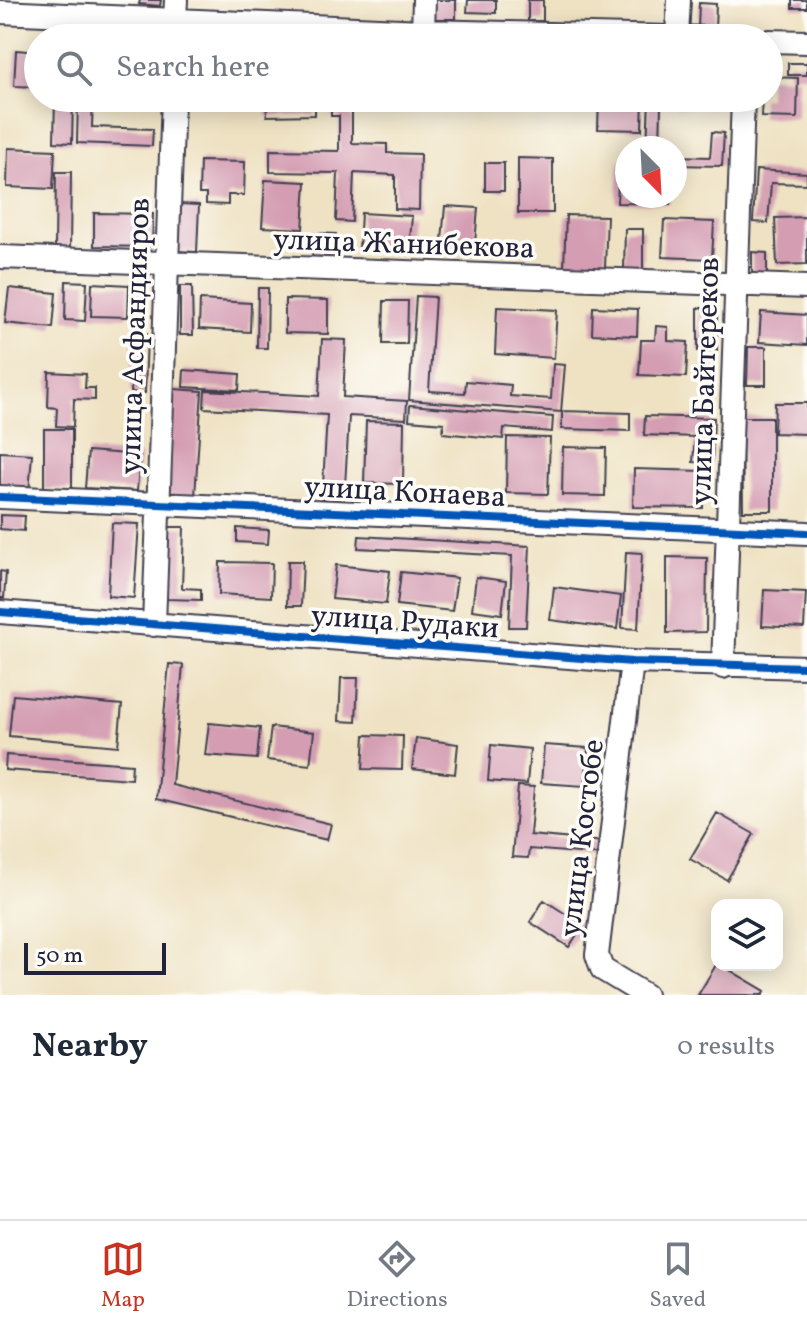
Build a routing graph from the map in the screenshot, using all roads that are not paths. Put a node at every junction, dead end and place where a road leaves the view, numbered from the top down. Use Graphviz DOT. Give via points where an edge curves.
graph roads {
  1 [pos="424,0"];
  2 [pos="679,0"];
  3 [pos="0,12"];
  4 [pos="175,18"];
  5 [pos="289,24"];
  6 [pos="423,24"];
  7 [pos="678,24"];
  8 [pos="783,41"];
  9 [pos="807,42"];
  10 [pos="173,112"];
  11 [pos="743,112"];
  12 [pos="0,257"];
  13 [pos="168,266"];
  14 [pos="738,285"];
  15 [pos="807,287"];
  16 [pos="0,497"];
  17 [pos="157,503"];
  18 [pos="729,532"];
  19 [pos="807,533"];
  20 [pos="0,612"];
  21 [pos="154,625"];
  22 [pos="632,662"];
  23 [pos="723,667"];
  24 [pos="807,667"];
  25 [pos="645,995"];
  1 -- 6 [label="street"];
  2 -- 7 [label="street"];
  3 -- 4 [label="street"];
  4 -- 5 [label="street"];
  8 -- 9 [label="street"];
  10 -- 13 [label="street, улица Асфандияров"];
  11 -- 14 [label="street, улица Байтереков"];
  12 -- 13 [label="street, улица Жанибекова"];
  13 -- 14 [label="street, улица Жанибекова"];
  13 -- 17 [label="street, улица Асфандияров"];
  14 -- 15 [label="street, улица Жанибекова"];
  14 -- 18 [label="street, улица Байтереков"];
  16 -- 17 [label="street, улица Конаева"];
  17 -- 18 [label="street, улица Конаева"];
  17 -- 21 [label="street, улица Асфандияров"];
  18 -- 19 [label="street, улица Конаева"];
  18 -- 23 [label="street, улица Байтереков"];
  20 -- 21 [label="street, улица Рудаки"];
  21 -- 22 [label="street, улица Рудаки"];
  22 -- 23 [label="street, улица Рудаки"];
  22 -- 25 [label="street, улица Костобе" via="597,955 602,969"];
  23 -- 24 [label="street, улица Рудаки"];
}
